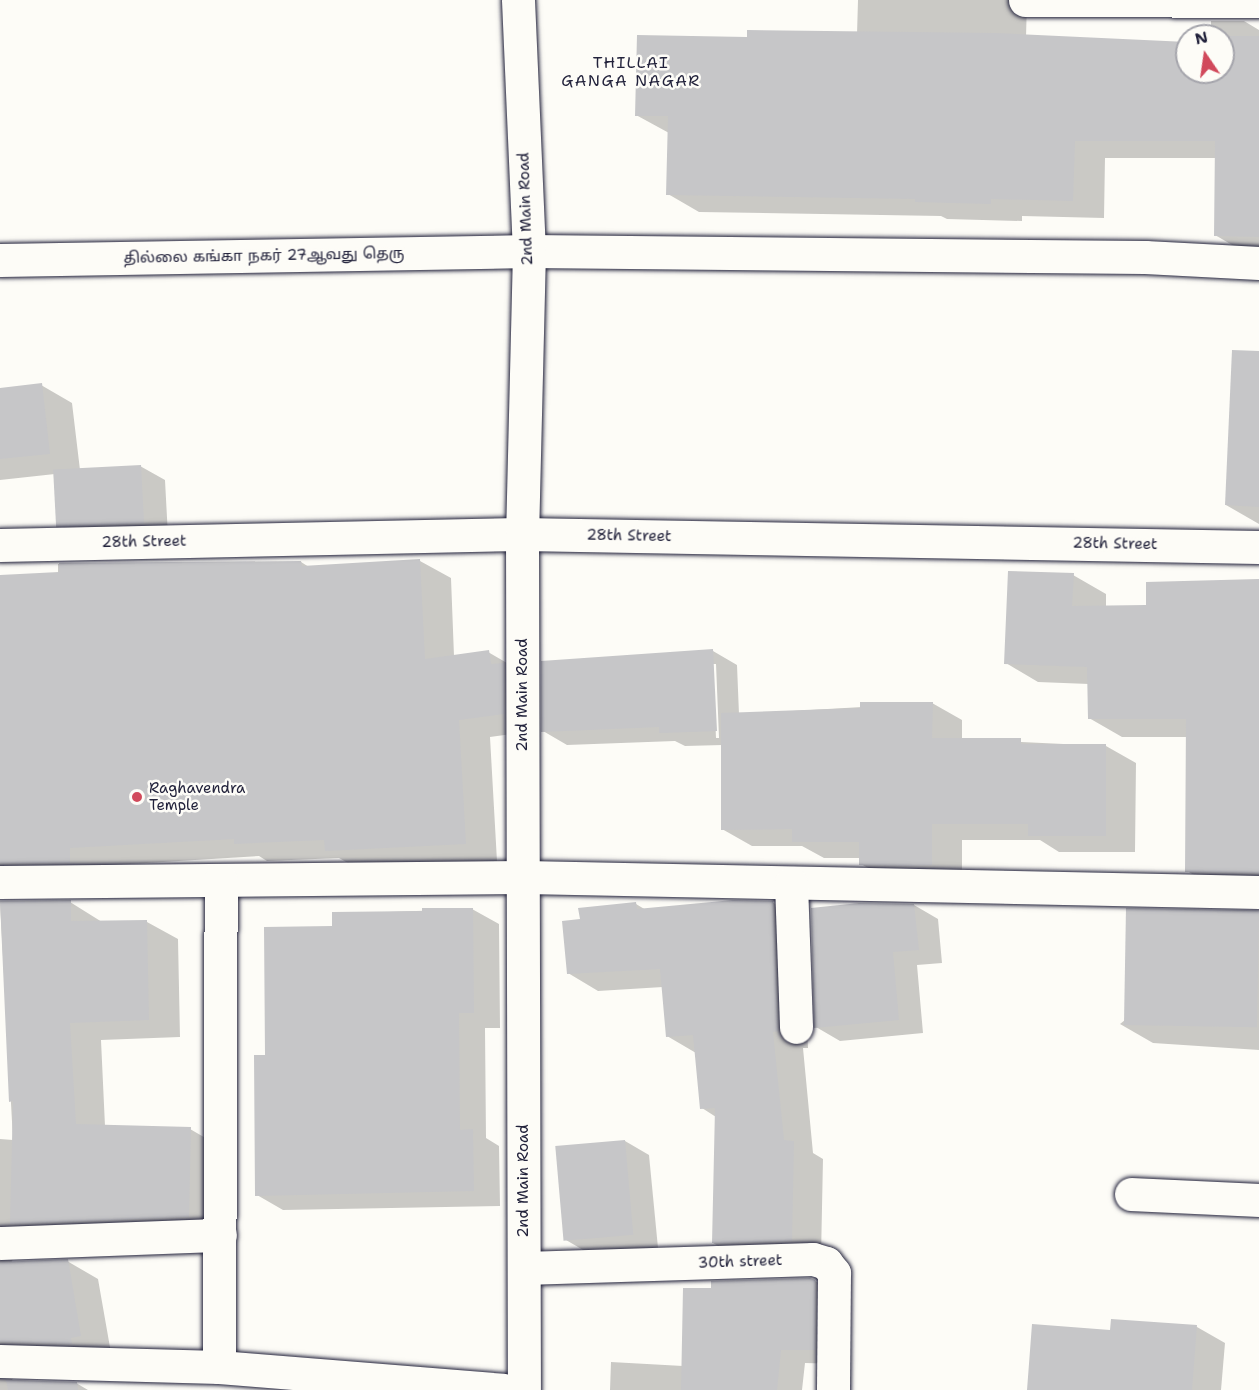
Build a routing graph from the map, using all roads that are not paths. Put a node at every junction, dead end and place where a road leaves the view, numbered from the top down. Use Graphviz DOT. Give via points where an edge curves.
graph roads {
  1 [pos="518,0"];
  2 [pos="1025,0"];
  3 [pos="1259,1"];
  4 [pos="529,251"];
  5 [pos="0,260"];
  6 [pos="1259,263"];
  7 [pos="522,534"];
  8 [pos="0,545"];
  9 [pos="1259,547"];
  10 [pos="525,877"];
  11 [pos="221,880"];
  12 [pos="0,882"];
  13 [pos="791,883"];
  14 [pos="1259,892"];
  15 [pos="796,1027"];
  16 [pos="1131,1194"];
  17 [pos="1259,1200"];
  18 [pos="220,1235"];
  19 [pos="0,1243"];
  20 [pos="524,1268"];
  21 [pos="0,1361"];
  22 [pos="219,1367"];
  23 [pos="502,1390"];
  24 [pos="524,1390"];
  25 [pos="833,1390"];
  1 -- 4 [label="street, 2nd Main Road"];
  2 -- 3 [label="street"];
  4 -- 5 [label="street, தில்லை கங்கா நகர் 27ஆவது தெரு"];
  4 -- 6 [label="street, தில்லை கங்கா நகர் 27ஆவது தெரு" via="1145,257"];
  4 -- 7 [label="street, 2nd Main Road"];
  7 -- 8 [label="street, 28th Street"];
  7 -- 9 [label="street, 28th Street"];
  7 -- 10 [label="street, 2nd Main Road"];
  10 -- 11 [label="street"];
  10 -- 13 [label="street"];
  10 -- 20 [label="street, 2nd Main Road"];
  11 -- 12 [label="street"];
  11 -- 18 [label="street"];
  13 -- 14 [label="street"];
  13 -- 15 [label="street"];
  16 -- 17 [label="street"];
  18 -- 19 [label="street"];
  18 -- 22 [label="street"];
  20 -- 24 [label="street, 2nd Main Road"];
  20 -- 25 [label="street, 30th street" via="813,1259 826,1263 834,1273"];
  21 -- 22 [label="street"];
  22 -- 23 [label="street"];
}
